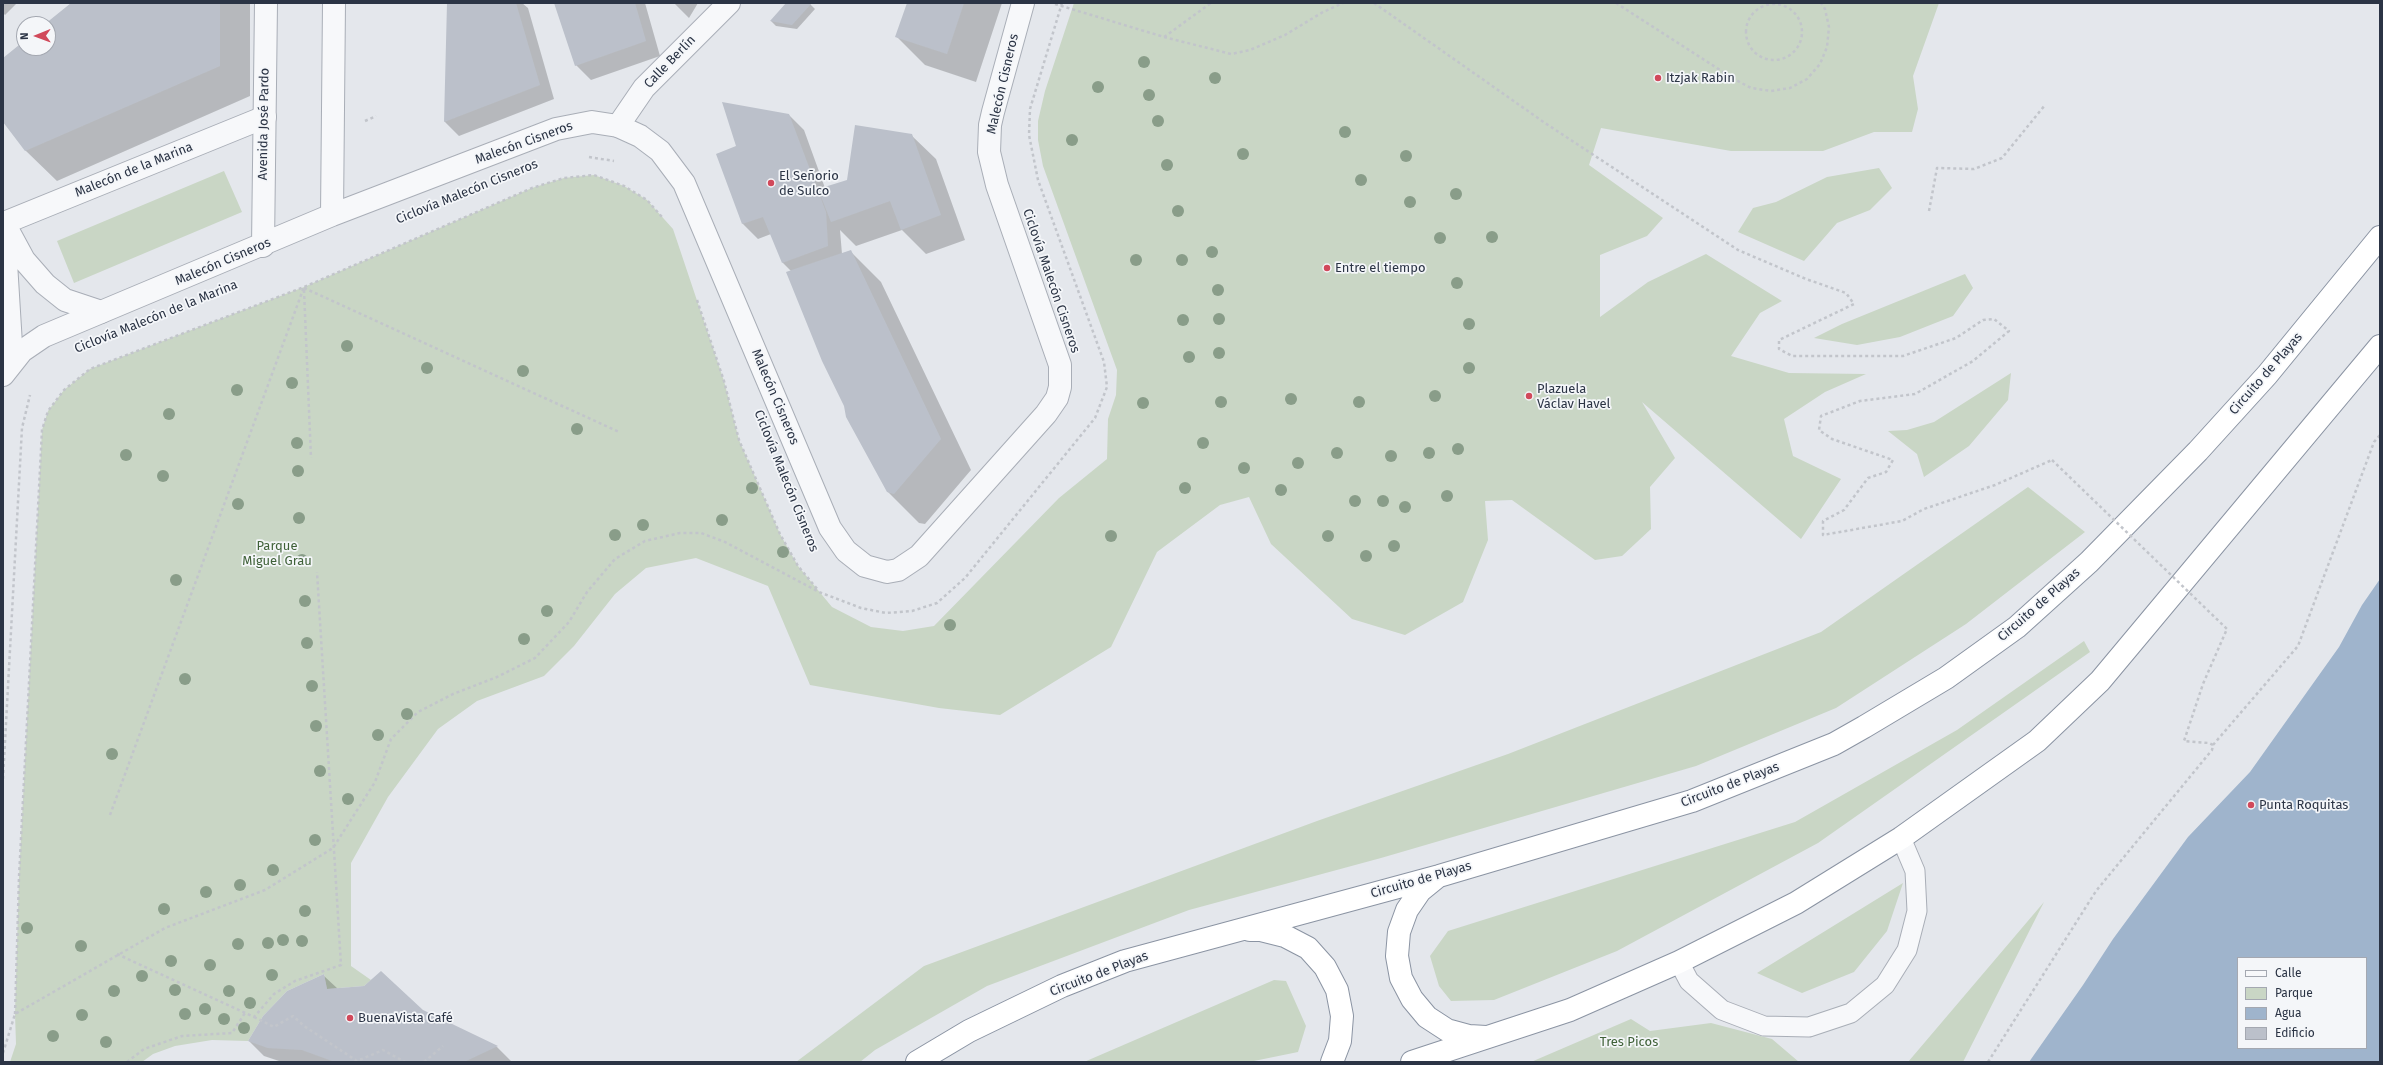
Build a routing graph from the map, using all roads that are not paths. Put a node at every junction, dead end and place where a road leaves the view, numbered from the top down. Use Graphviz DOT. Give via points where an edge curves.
graph roads {
  1 [pos="266,3"];
  2 [pos="334,3"];
  3 [pos="729,3"];
  4 [pos="1023,3"];
  5 [pos="265,117"];
  6 [pos="618,126"];
  7 [pos="332,215"];
  8 [pos="4,223"];
  9 [pos="2380,237"];
  10 [pos="263,246"];
  11 [pos="101,312"];
  12 [pos="2380,346"];
  13 [pos="8,368"];
  14 [pos="1901,838"];
  15 [pos="1438,876"];
  16 [pos="1234,931"];
  17 [pos="1679,962"];
  18 [pos="1492,1037"];
  19 [pos="917,1062"];
  20 [pos="1332,1062"];
  21 [pos="1412,1062"];
  1 -- 5 [label="street, Avenida José Pardo"];
  2 -- 7 [label="street"];
  3 -- 6 [label="street, Calle Berlín" via="644,88"];
  4 -- 6 [label="street, Malecón Cisneros" via="990,125 989,152 997,185 1060,365 1060,387 1052,407 1041,420 919,556 898,570 887,572 865,566 846,551 830,528 684,183 660,151 640,136"];
  5 -- 8 [label="street, Malecón de la Marina"];
  5 -- 10 [label="street, Avenida José Pardo"];
  6 -- 7 [label="street, Malecón Cisneros" via="592,122 556,129"];
  7 -- 10 [label="street, Malecón Cisneros"];
  8 -- 11 [label="street" via="24,260 45,284 65,300"];
  8 -- 13 [label="street"];
  9 -- 15 [label="highway, Circuito de Playas" via="2267,375 2198,451 2089,562 2017,627 1946,678 1834,744 1692,802"];
  10 -- 11 [label="street, Malecón Cisneros"];
  11 -- 13 [label="street" via="38,339 22,351"];
  12 -- 14 [label="highway" via="2100,680 2037,741"];
  14 -- 17 [label="highway" via="1796,903"];
  14 -- 17 [label="lane" via="1914,870 1917,911 1907,950 1885,985 1850,1013 1809,1027 1764,1026 1722,1010 1689,981"];
  15 -- 16 [label="highway, Circuito de Playas"];
  15 -- 18 [label="highway" via="1420,891 1407,910 1399,932 1397,956 1401,978 1412,999 1427,1017 1447,1030 1469,1036"];
  16 -- 19 [label="highway, Circuito de Playas" via="1125,961 1062,986 969,1031"];
  16 -- 20 [label="highway" via="1260,930 1285,936 1308,948 1325,967 1337,990 1342,1016 1340,1041"];
  17 -- 18 [label="highway" via="1570,1010"];
  18 -- 21 [label="highway"];
}
